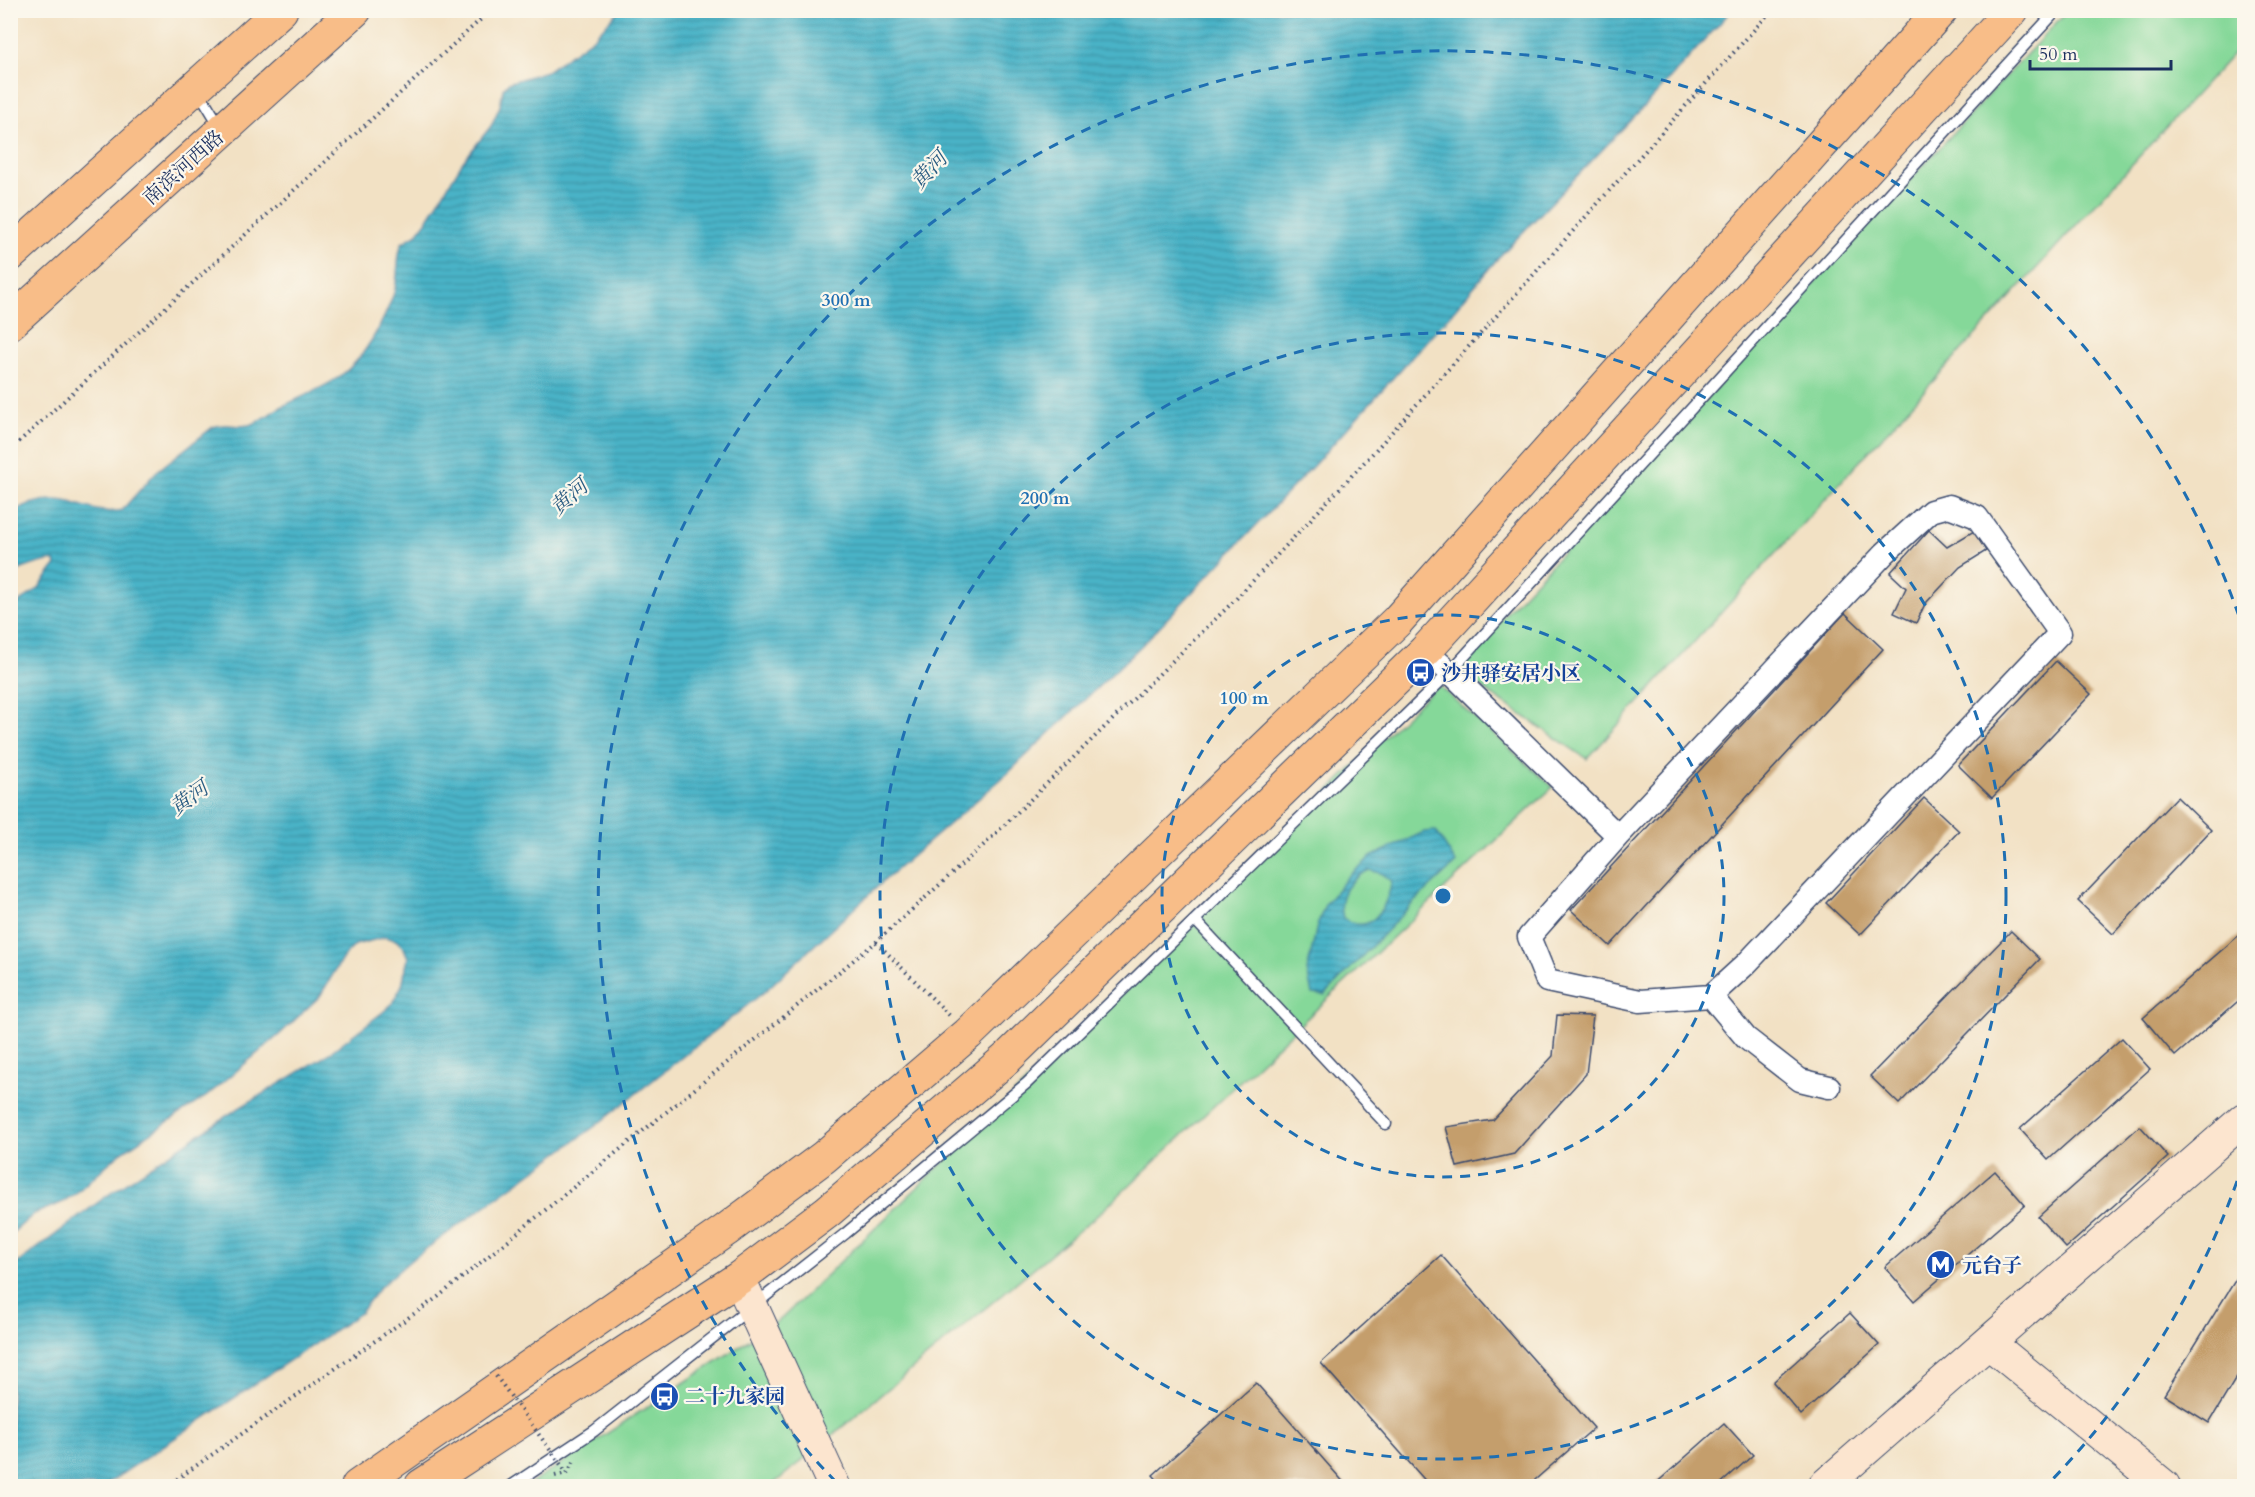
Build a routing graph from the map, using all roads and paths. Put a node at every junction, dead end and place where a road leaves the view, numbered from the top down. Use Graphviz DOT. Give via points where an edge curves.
graph roads {
  1 [pos="281,10"];
  2 [pos="355,10"];
  3 [pos="491,10"];
  4 [pos="1773,10"];
  5 [pos="1941,10"];
  6 [pos="2013,10"];
  7 [pos="2057,10"];
  8 [pos="196,88"];
  9 [pos="222,131"];
  10 [pos="10,255"];
  11 [pos="10,323"];
  12 [pos="10,450"];
  13 [pos="1425,651"];
  14 [pos="1450,672"];
  15 [pos="1618,836"];
  16 [pos="1195,920"];
  17 [pos="876,942"];
  18 [pos="1711,996"];
  19 [pos="968,1034"];
  20 [pos="1828,1087"];
  21 [pos="2244,1119"];
  22 [pos="1386,1124"];
  23 [pos="745,1292"];
  24 [pos="1989,1343"];
  25 [pos="496,1376"];
  26 [pos="567,1473"];
  27 [pos="166,1486"];
  28 [pos="358,1486"];
  29 [pos="421,1486"];
  30 [pos="511,1486"];
  31 [pos="834,1486"];
  32 [pos="1824,1486"];
  33 [pos="2164,1486"];
  1 -- 8 [label="main road"];
  2 -- 9 [label="main road, 南滨河西路"];
  3 -- 12 [label="path"];
  4 -- 17 [label="path" via="1234,601 987,843"];
  5 -- 19 [label="main road" via="1398,620"];
  6 -- 13 [label="main road"];
  7 -- 14 [label="lane"];
  8 -- 9 [label="lane"];
  8 -- 10 [label="main road"];
  9 -- 11 [label="main road, 南滨河西路"];
  13 -- 14 [label="street"];
  13 -- 23 [label="main road" via="1006,1059 827,1212"];
  14 -- 15 [label="street"];
  14 -- 16 [label="lane"];
  15 -- 18 [label="street" via="1529,937 1547,981 1640,1001"];
  15 -- 18 [label="street" via="1885,553 1931,511 1949,506 1977,517 2060,633 1746,964"];
  16 -- 22 [label="lane"];
  16 -- 23 [label="lane" via="1028,1083 846,1233"];
  17 -- 19 [label="path"];
  17 -- 27 [label="path" via="438,1297"];
  18 -- 20 [label="street" via="1746,1038 1800,1080"];
  19 -- 28 [label="main road" via="807,1171"];
  21 -- 24 [label="street"];
  23 -- 29 [label="main road"];
  23 -- 30 [label="lane" via="594,1431"];
  23 -- 31 [label="street"];
  24 -- 32 [label="street"];
  24 -- 33 [label="street"];
  25 -- 26 [label="path, bridge"];
}
